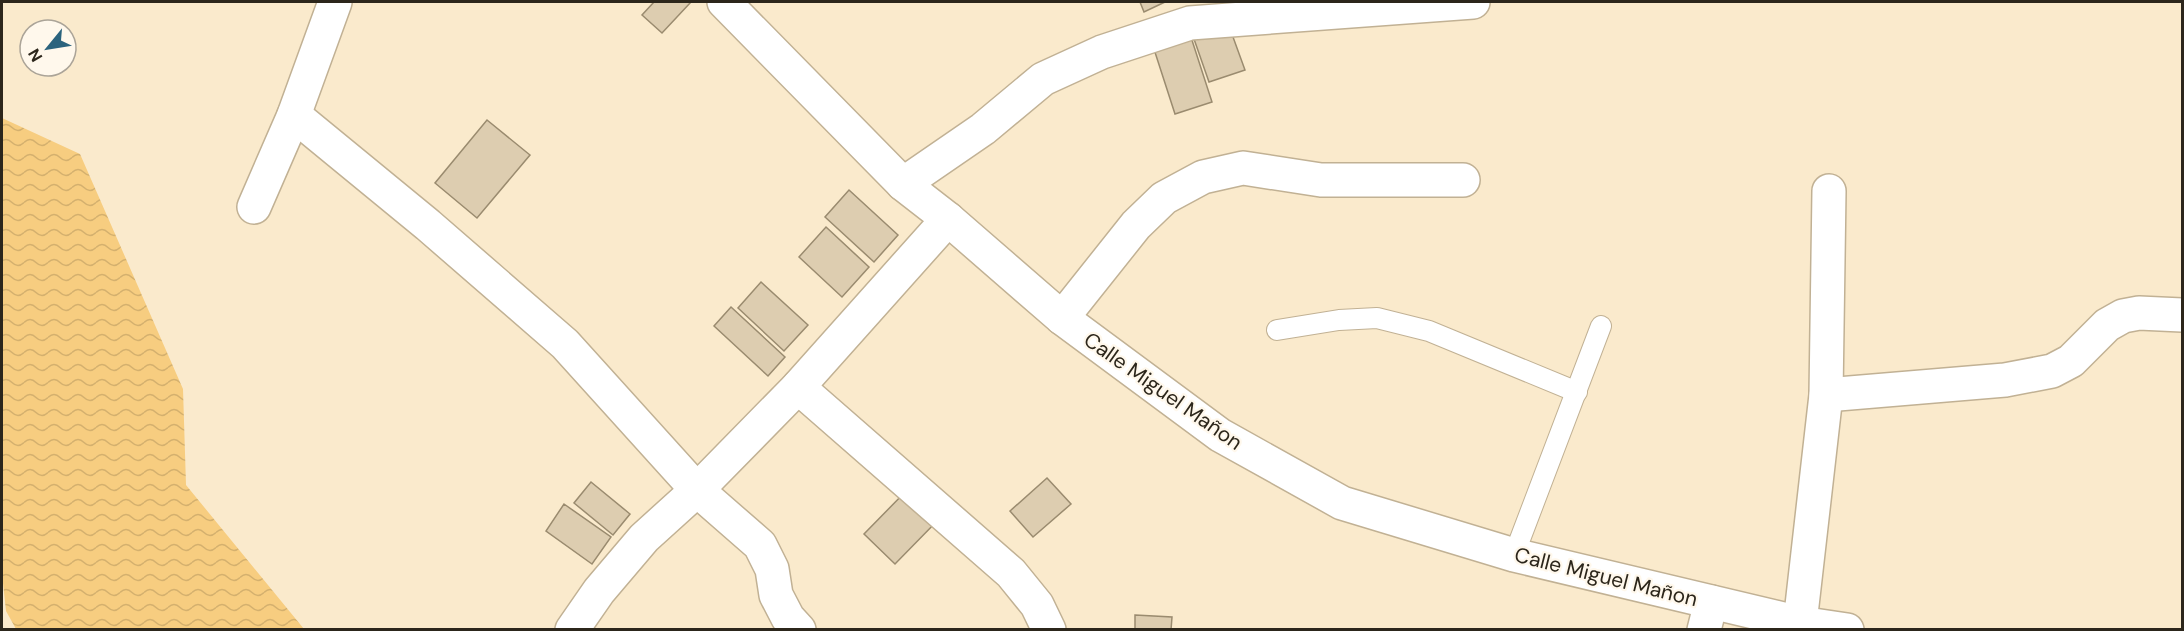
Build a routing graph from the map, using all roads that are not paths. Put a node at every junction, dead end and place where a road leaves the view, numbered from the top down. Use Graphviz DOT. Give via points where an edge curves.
graph roads {
  1 [pos="335,2"];
  2 [pos="1473,2"];
  3 [pos="728,3"];
  4 [pos="1361,5"];
  5 [pos="294,115"];
  6 [pos="1463,180"];
  7 [pos="903,184"];
  8 [pos="1829,191"];
  9 [pos="254,207"];
  10 [pos="948,219"];
  11 [pos="2182,315"];
  12 [pos="1062,318"];
  13 [pos="1601,326"];
  14 [pos="1278,330"];
  15 [pos="798,387"];
  16 [pos="1576,392"];
  17 [pos="1826,395"];
  18 [pos="697,489"];
  19 [pos="1514,555"];
  20 [pos="1708,616"];
  21 [pos="1800,623"];
  22 [pos="572,630"];
  23 [pos="800,630"];
  24 [pos="1049,630"];
  25 [pos="1847,630"];
  1 -- 5 [label="street"];
  2 -- 4 [label="street"];
  3 -- 7 [label="street, Calle Miguel Mañon"];
  4 -- 7 [label="street" via="1190,23 1102,52 1043,79 983,129"];
  5 -- 9 [label="street"];
  5 -- 18 [label="street" via="565,344"];
  6 -- 12 [label="street" via="1321,180 1243,168 1203,177 1164,198 1136,225"];
  7 -- 10 [label="street, Calle Miguel Mañon"];
  8 -- 17 [label="street"];
  10 -- 12 [label="street, Calle Miguel Mañon"];
  10 -- 15 [label="street"];
  11 -- 17 [label="street" via="2123,316 2107,325 2071,361 2052,371 2005,380"];
  12 -- 19 [label="street, Calle Miguel Mañon" via="1220,435 1342,504"];
  13 -- 16 [label="lane"];
  14 -- 16 [label="lane" via="1377,318 1429,331"];
  15 -- 18 [label="street"];
  15 -- 24 [label="street" via="1011,573 1037,605"];
  16 -- 19 [label="lane"];
  17 -- 21 [label="street"];
  18 -- 22 [label="street" via="644,538"];
  18 -- 23 [label="street" via="760,545 772,569 776,595 788,618"];
  19 -- 20 [label="street, Calle Miguel Mañon"];
  20 -- 21 [label="street, Calle Miguel Mañon"];
  21 -- 25 [label="street, Calle Miguel Mañon"];
}
